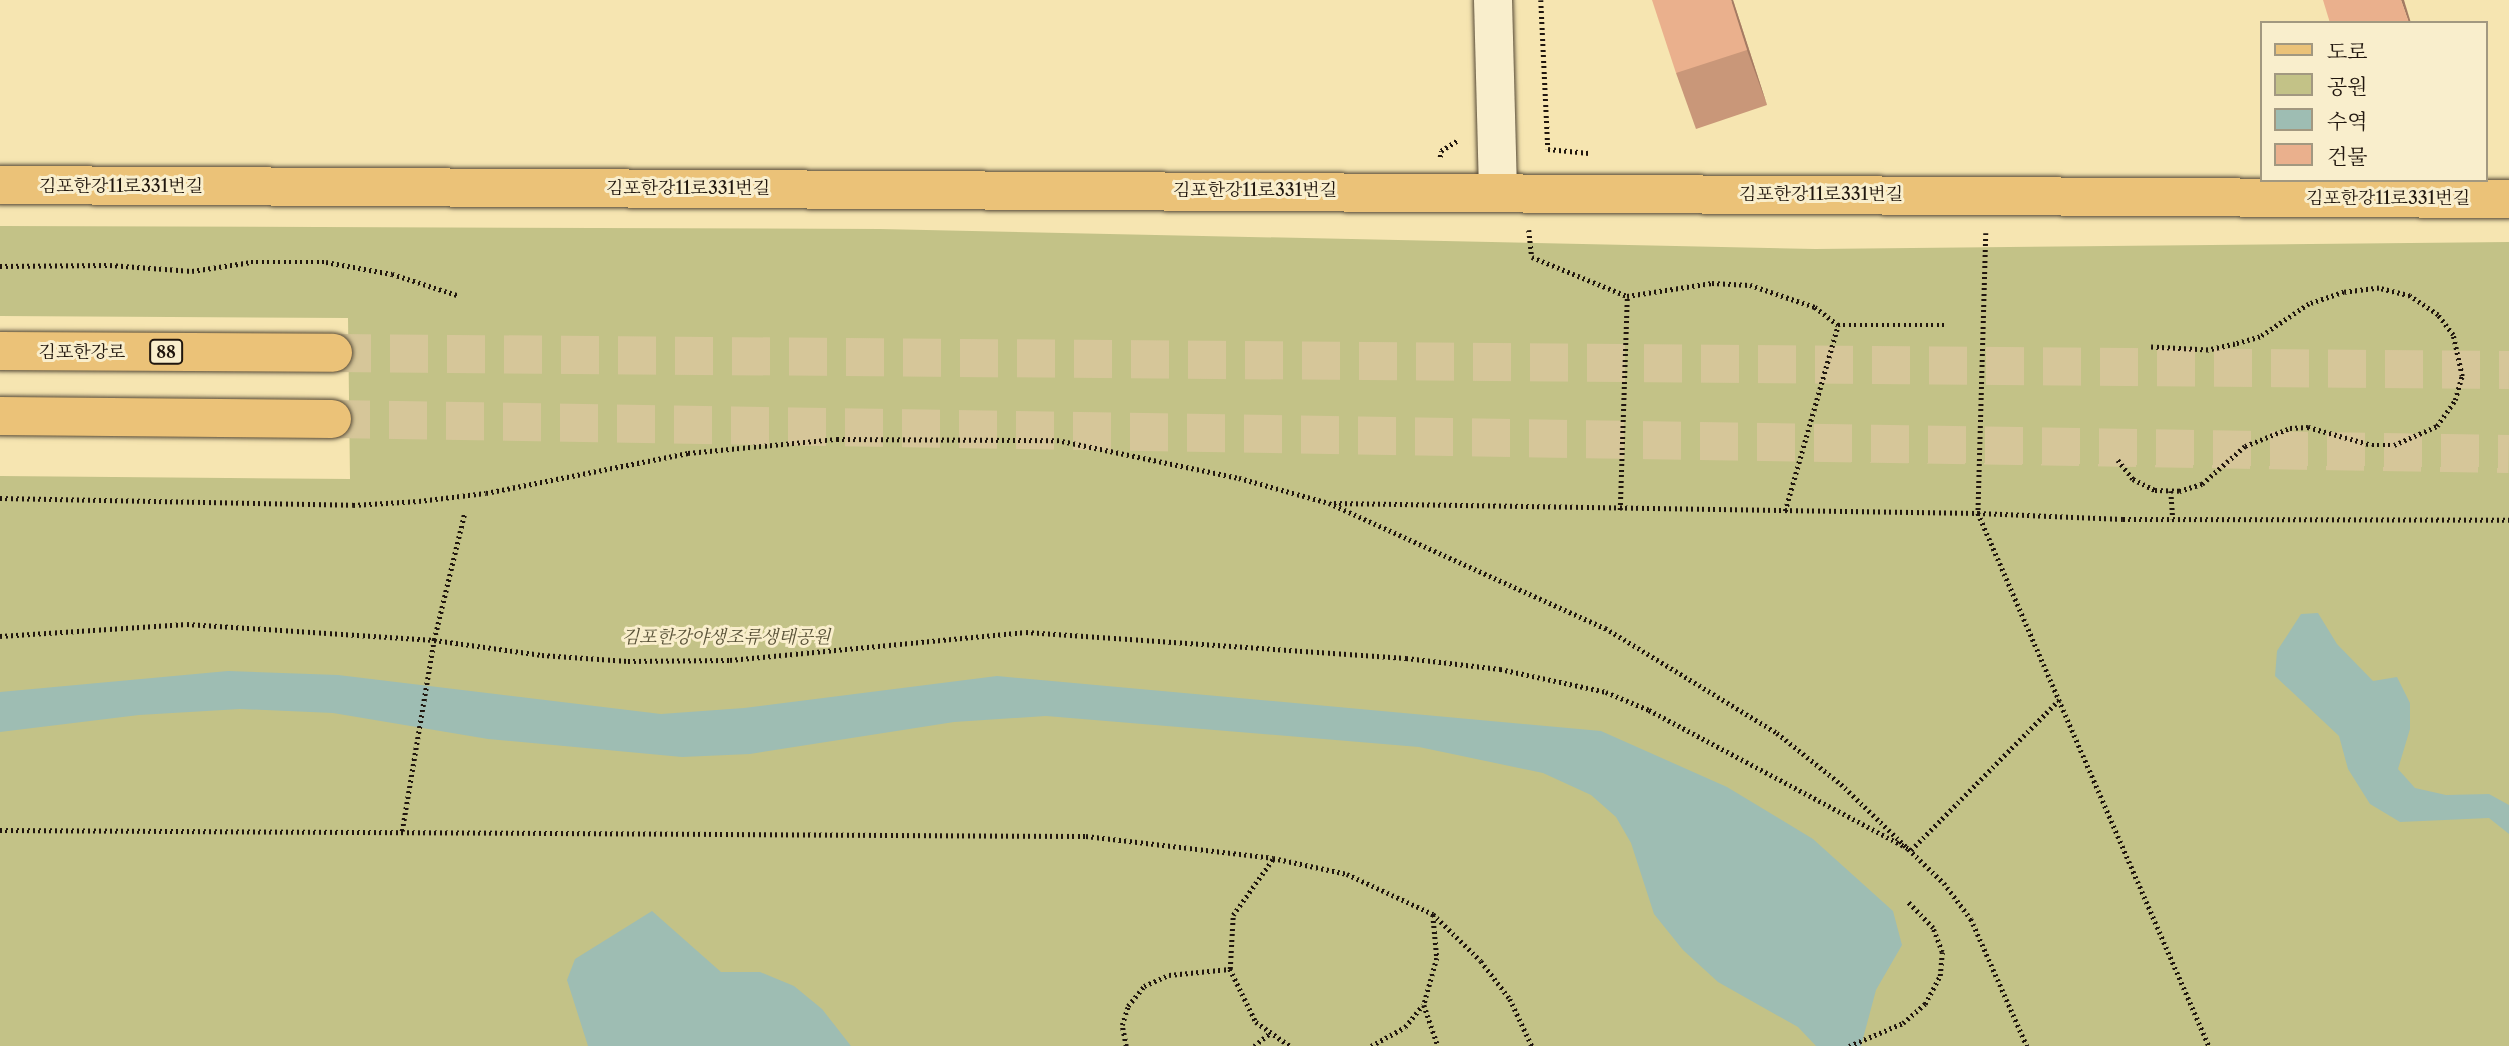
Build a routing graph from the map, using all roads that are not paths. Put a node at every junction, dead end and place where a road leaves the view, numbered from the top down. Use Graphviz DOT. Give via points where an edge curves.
graph roads {
  1 [pos="1493,0"];
  2 [pos="0,185"];
  3 [pos="1498,192"];
  4 [pos="2509,199"];
  5 [pos="0,351"];
  6 [pos="333,353"];
  7 [pos="0,416"];
  8 [pos="332,419"];
  1 -- 3 [label="street"];
  2 -- 3 [label="main road, 김포한강11로331번길"];
  3 -- 4 [label="main road, 김포한강11로331번길"];
  5 -- 6 [label="main road, 김포한강로 / 88"];
  7 -- 8 [label="main road"];
}
